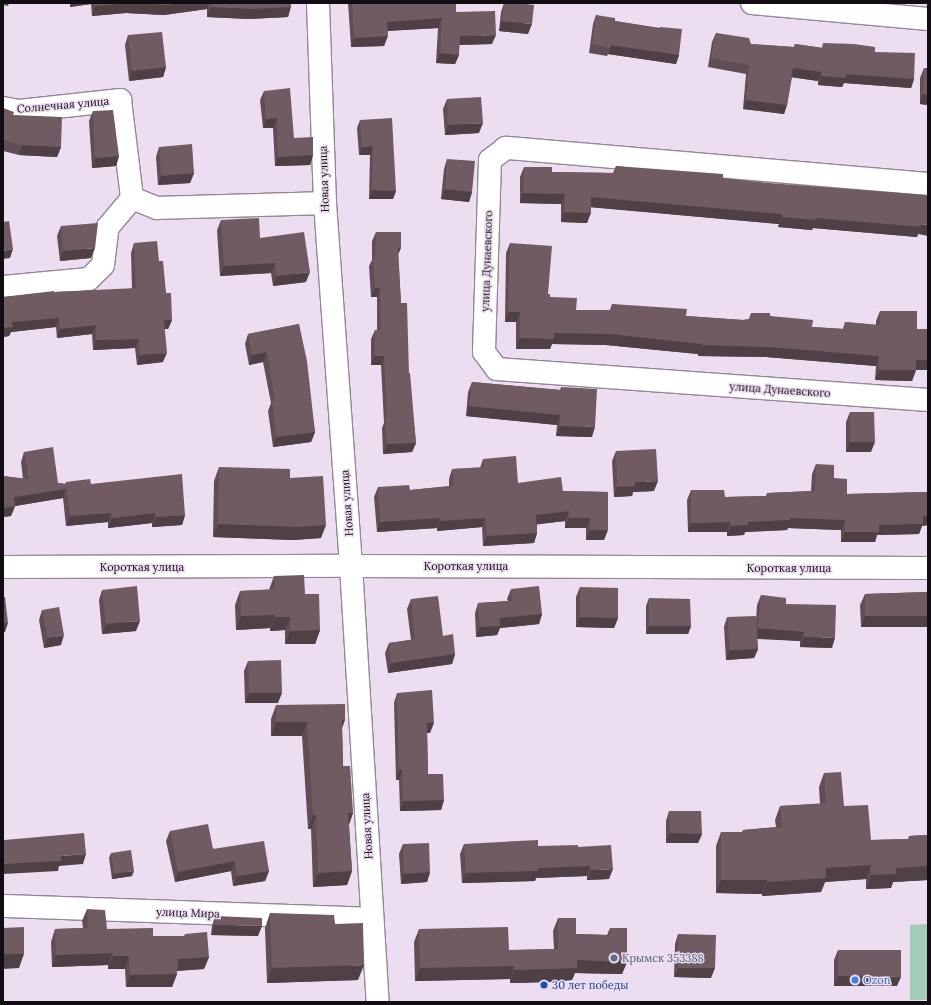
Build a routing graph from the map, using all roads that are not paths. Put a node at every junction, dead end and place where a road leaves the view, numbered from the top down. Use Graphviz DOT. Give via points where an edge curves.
graph roads {
  1 [pos="318,3"];
  2 [pos="752,3"];
  3 [pos="928,19"];
  4 [pos="3,108"];
  5 [pos="928,184"];
  6 [pos="132,198"];
  7 [pos="325,203"];
  8 [pos="3,287"];
  9 [pos="928,400"];
  10 [pos="351,566"];
  11 [pos="3,567"];
  12 [pos="928,568"];
  13 [pos="3,906"];
  14 [pos="372,919"];
  15 [pos="378,1002"];
  1 -- 7 [label="street, Новая улица"];
  2 -- 3 [label="street"];
  4 -- 6 [label="street, Солнечная улица" via="19,111 120,100"];
  5 -- 9 [label="street, улица Дунаевского" via="506,148 490,160 484,352 497,369"];
  6 -- 7 [label="street" via="157,208"];
  6 -- 8 [label="street" via="108,227 103,265 90,279"];
  7 -- 10 [label="street, Новая улица"];
  10 -- 11 [label="street, Короткая улица"];
  10 -- 12 [label="street, Короткая улица"];
  10 -- 14 [label="street, Новая улица"];
  13 -- 14 [label="street, улица Мира"];
  14 -- 15 [label="street, Новая улица"];
}
